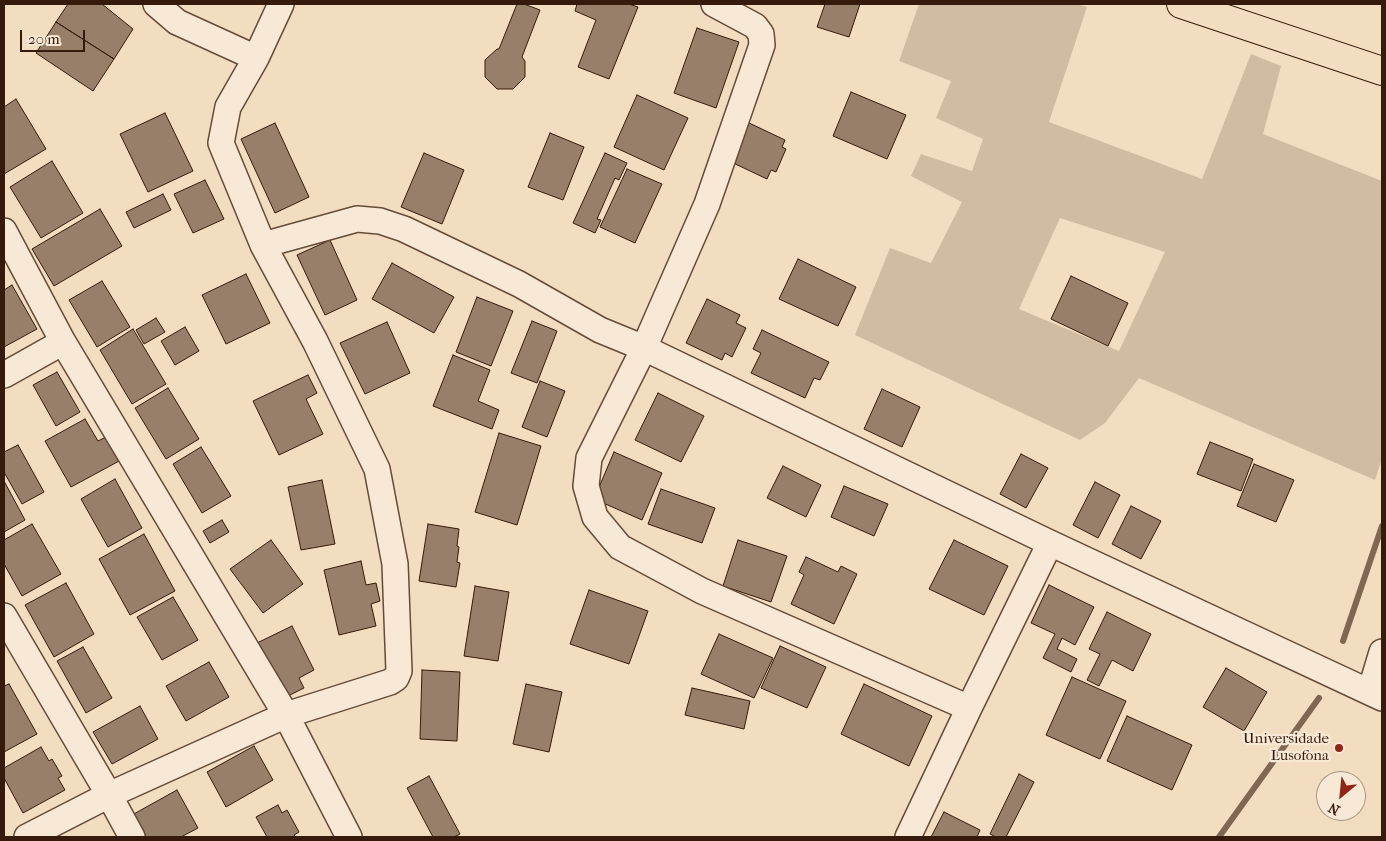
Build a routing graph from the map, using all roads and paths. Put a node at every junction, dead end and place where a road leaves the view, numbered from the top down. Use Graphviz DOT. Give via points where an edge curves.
graph roads {
  1 [pos="156,4"];
  2 [pos="281,4"];
  3 [pos="714,4"];
  4 [pos="1181,4"];
  5 [pos="256,58"];
  6 [pos="1382,71"];
  7 [pos="4,231"];
  8 [pos="263,245"];
  9 [pos="63,342"];
  10 [pos="644,348"];
  11 [pos="4,375"];
  12 [pos="1050,543"];
  13 [pos="4,616"];
  14 [pos="1382,652"];
  15 [pos="1376,695"];
  16 [pos="969,708"];
  17 [pos="286,715"];
  18 [pos="109,795"];
  19 [pos="27,837"];
  20 [pos="132,837"];
  21 [pos="349,837"];
  22 [pos="908,837"];
  1 -- 5 [label="street" via="177,22"];
  2 -- 5 [label="street"];
  3 -- 10 [label="street" via="755,26 761,34 762,45 707,204"];
  4 -- 6 [label="main road"];
  5 -- 8 [label="street" via="228,107 221,142"];
  7 -- 9 [label="street"];
  8 -- 10 [label="street" via="357,219 380,221 404,229 518,284 600,330"];
  8 -- 17 [label="street" via="315,341 377,469 395,564 400,670 396,678"];
  9 -- 11 [label="street"];
  9 -- 17 [label="street"];
  10 -- 12 [label="street"];
  10 -- 16 [label="street" via="589,458 586,486 595,517 620,547 702,591"];
  12 -- 15 [label="street"];
  12 -- 16 [label="street"];
  13 -- 18 [label="street"];
  14 -- 15 [label="street"];
  16 -- 22 [label="street"];
  17 -- 18 [label="street"];
  17 -- 21 [label="street"];
  18 -- 19 [label="street"];
  18 -- 20 [label="street"];
}
